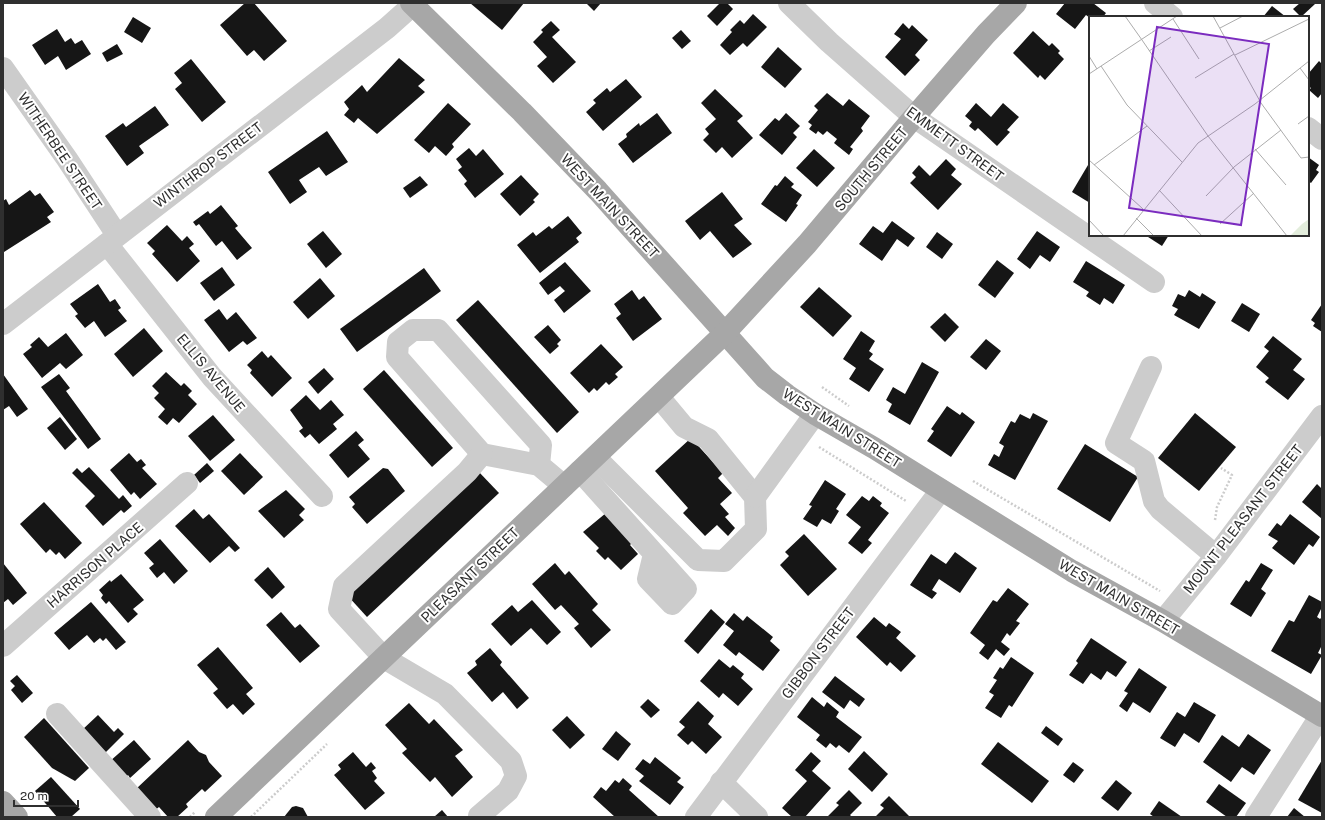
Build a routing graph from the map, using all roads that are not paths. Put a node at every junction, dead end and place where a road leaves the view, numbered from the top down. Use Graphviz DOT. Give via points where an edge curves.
graph roads {
  1 [pos="789,3"];
  2 [pos="1016,3"];
  3 [pos="1155,3"];
  4 [pos="413,4"];
  5 [pos="1171,16"];
  6 [pos="3,68"];
  7 [pos="914,117"];
  8 [pos="1309,129"];
  9 [pos="1322,139"];
  10 [pos="112,239"];
  11 [pos="1154,282"];
  12 [pos="3,324"];
  13 [pos="724,334"];
  14 [pos="1151,367"];
  15 [pos="659,397"];
  16 [pos="815,414"];
  17 [pos="1322,416"];
  18 [pos="482,454"];
  19 [pos="588,464"];
  20 [pos="539,465"];
  21 [pos="187,483"];
  22 [pos="564,486"];
  23 [pos="941,490"];
  24 [pos="322,496"];
  25 [pos="755,497"];
  26 [pos="654,554"];
  27 [pos="1216,556"];
  28 [pos="1163,622"];
  29 [pos="3,646"];
  30 [pos="384,658"];
  31 [pos="56,714"];
  32 [pos="1322,716"];
  33 [pos="722,782"];
  34 [pos="479,816"];
  35 [pos="150,817"];
  36 [pos="216,817"];
  37 [pos="696,817"];
  38 [pos="757,817"];
  39 [pos="1256,817"];
  1 -- 7 [label="street, EMMETT STREET"];
  2 -- 7 [label="main road, SOUTH STREET"];
  3 -- 5 [label="street"];
  4 -- 10 [label="street, WINTHROP STREET" via="387,28"];
  4 -- 13 [label="main road, WEST MAIN STREET" via="598,191"];
  6 -- 10 [label="street, WITHERBEE STREET" via="67,159"];
  7 -- 11 [label="street, EMMETT STREET"];
  7 -- 13 [label="main road, SOUTH STREET" via="807,244"];
  8 -- 9 [label="street"];
  10 -- 12 [label="street, WINTHROP STREET"];
  10 -- 24 [label="street, ELLIS AVENUE" via="212,377"];
  13 -- 15 [label="main road, PLEASANT STREET"];
  13 -- 16 [label="main road, WEST MAIN STREET" via="765,378"];
  14 -- 27 [label="street" via="1116,443 1144,461 1154,501 1160,509"];
  15 -- 19 [label="main road, PLEASANT STREET"];
  15 -- 25 [label="street" via="684,427 708,438"];
  16 -- 23 [label="main road, WEST MAIN STREET"];
  16 -- 25 [label="street"];
  17 -- 27 [label="street, MOUNT PLEASANT STREET"];
  18 -- 20 [label="street"];
  18 -- 20 [label="street" via="397,357 398,342 413,330 438,330 541,445"];
  18 -- 30 [label="street" via="468,472 344,586 339,609"];
  19 -- 22 [label="main road, PLEASANT STREET"];
  19 -- 25 [label="street" via="698,560 724,561 756,529"];
  19 -- 26 [label="street"];
  20 -- 22 [label="street"];
  21 -- 29 [label="street, HARRISON PLACE"];
  22 -- 30 [label="main road, PLEASANT STREET"];
  23 -- 28 [label="main road, WEST MAIN STREET" via="1072,571"];
  23 -- 33 [label="street, GIBBON STREET"];
  27 -- 28 [label="street, MOUNT PLEASANT STREET"];
  28 -- 32 [label="main road, WEST MAIN STREET"];
  30 -- 34 [label="street" via="445,694 511,761 516,776 508,791"];
  30 -- 36 [label="main road, PLEASANT STREET"];
  31 -- 35 [label="street"];
  32 -- 39 [label="street"];
  33 -- 37 [label="street, GIBBON STREET"];
  33 -- 38 [label="street"];
}
